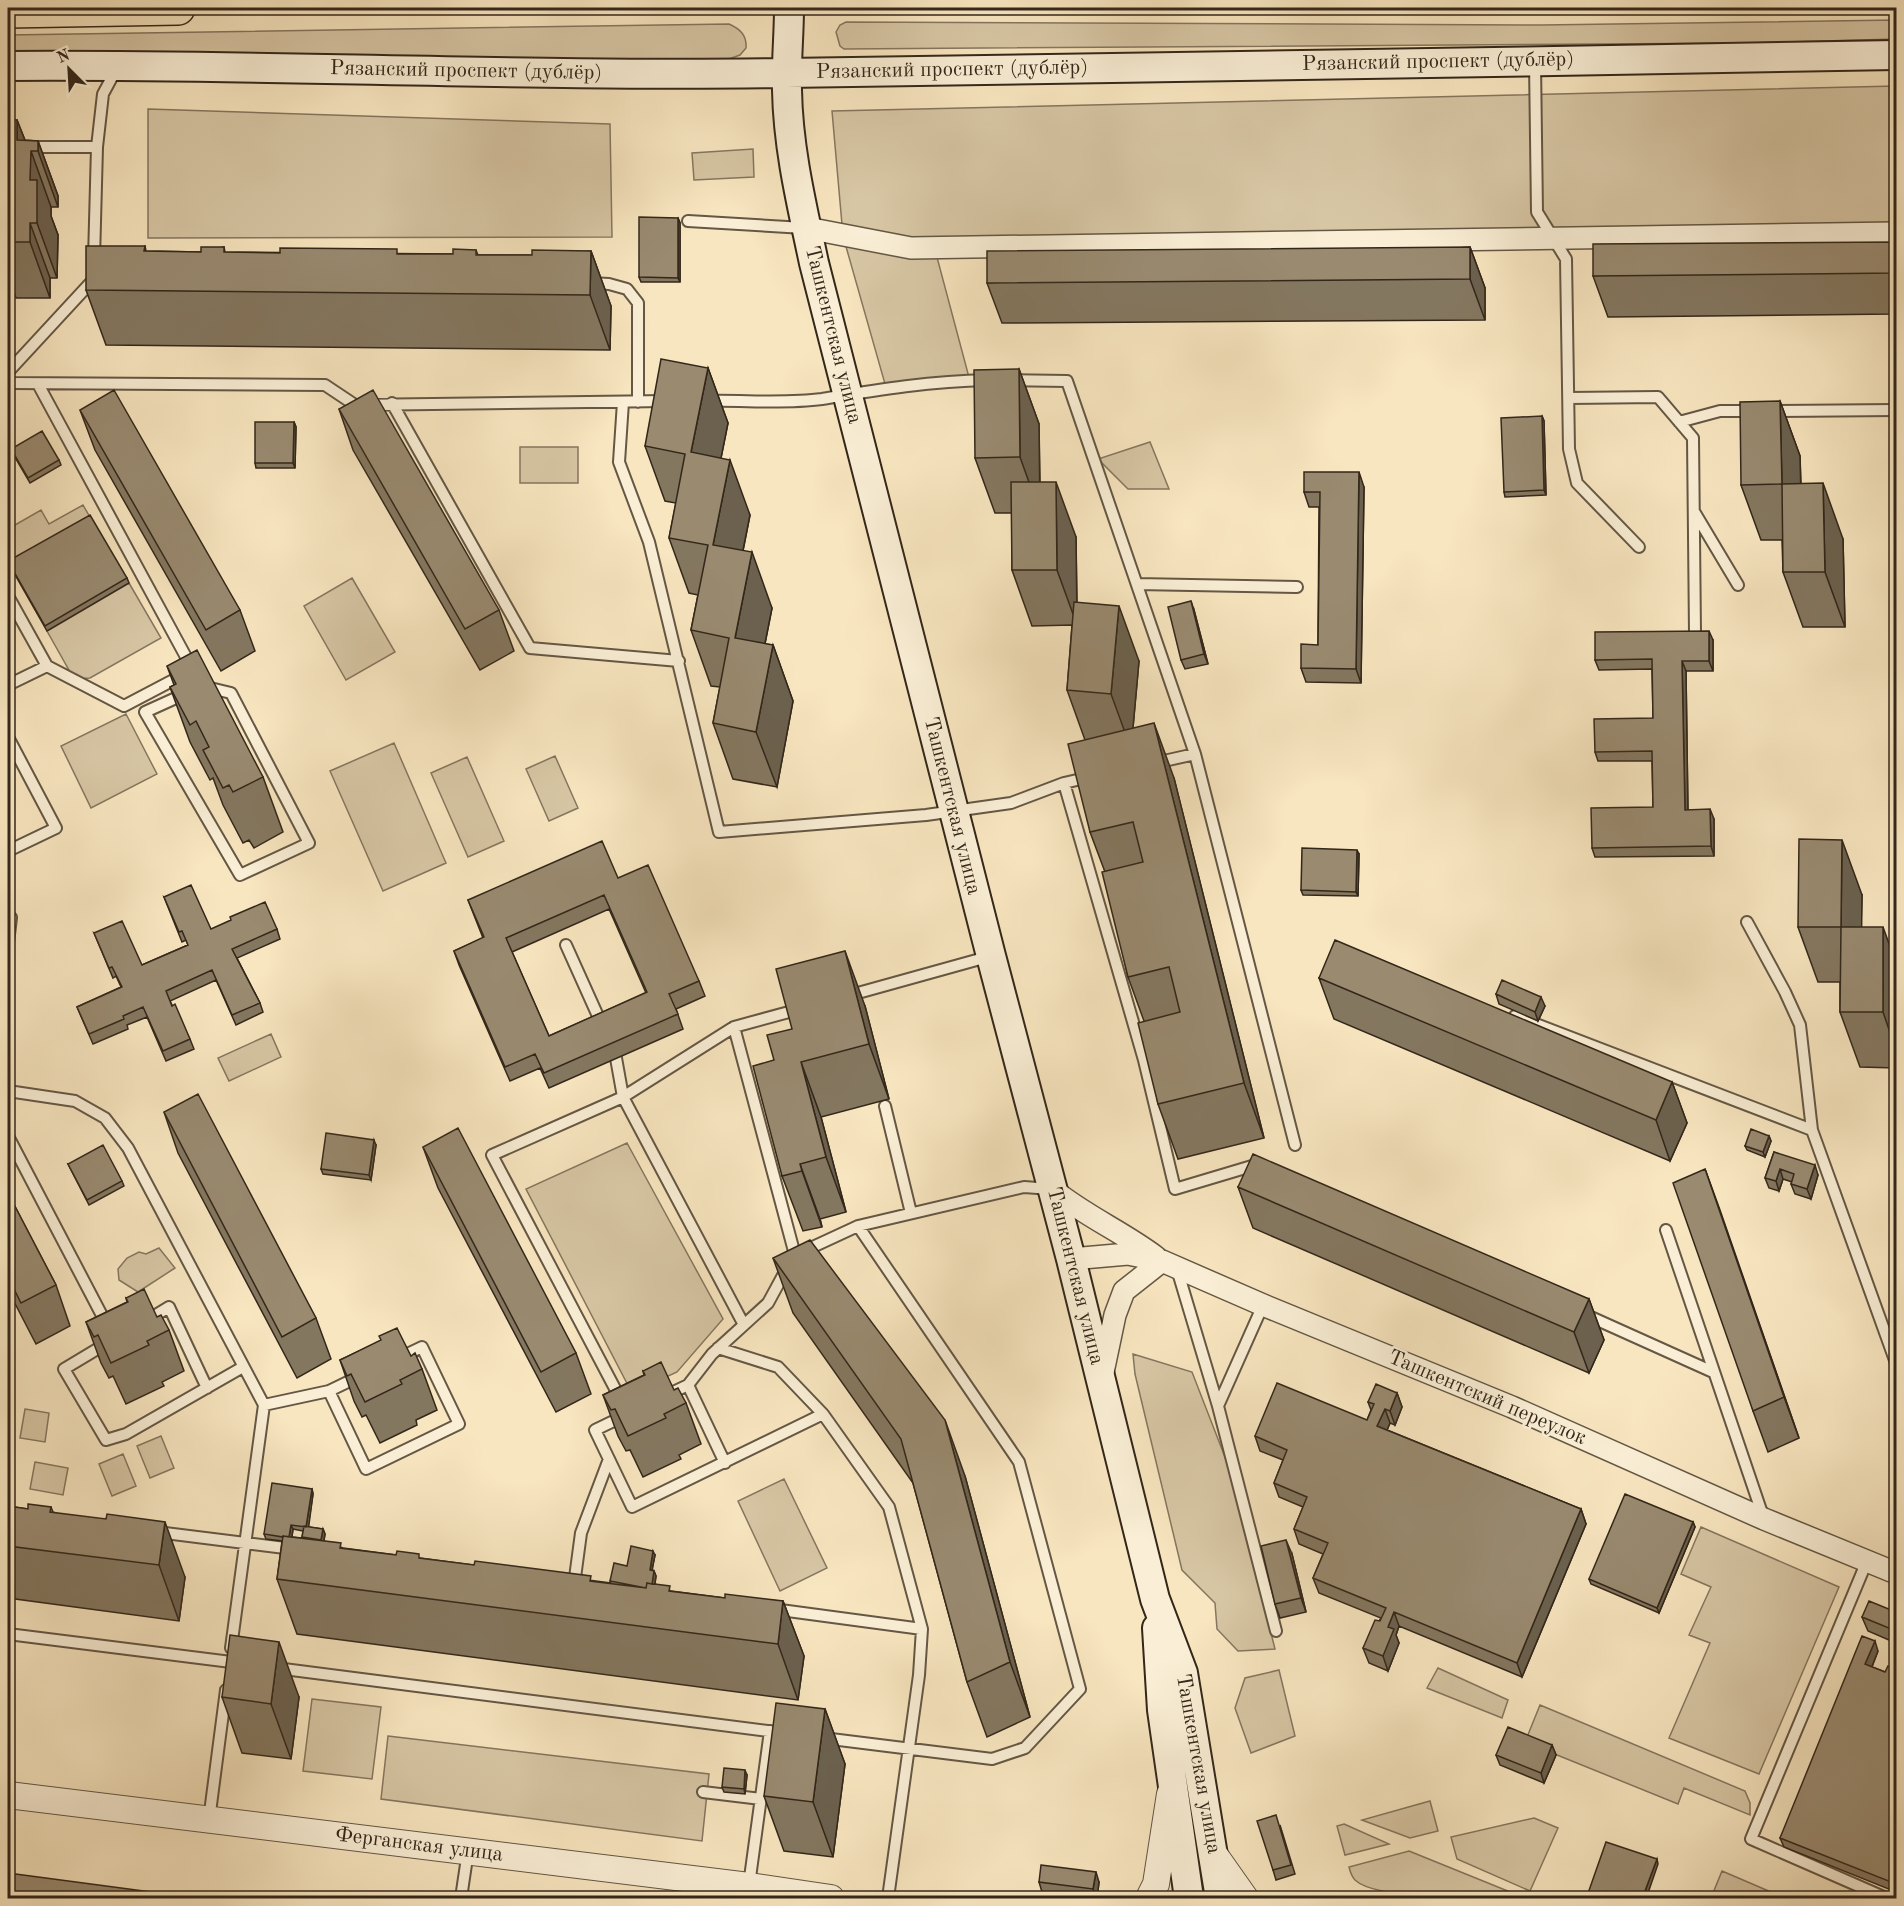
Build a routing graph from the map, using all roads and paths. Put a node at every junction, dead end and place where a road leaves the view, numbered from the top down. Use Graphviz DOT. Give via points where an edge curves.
graph roads {
  1 [pos="178,8"];
  2 [pos="789,8"];
  3 [pos="8,11"];
  4 [pos="1896,55"];
  5 [pos="1536,60"];
  6 [pos="118,65"];
  7 [pos="8,66"];
  8 [pos="787,73"];
  9 [pos="8,147"];
  10 [pos="97,147"];
  11 [pos="688,221"];
  12 [pos="807,228"];
  13 [pos="1896,233"];
  14 [pos="1555,239"];
  15 [pos="94,279"];
  16 [pos="106,279"];
  17 [pos="573,283"];
  18 [pos="8,372"];
  19 [pos="8,383"];
  20 [pos="38,384"];
  21 [pos="847,393"];
  22 [pos="1569,398"];
  23 [pos="623,402"];
  24 [pos="638,402"];
  25 [pos="392,403"];
  26 [pos="1896,410"];
  27 [pos="1679,422"];
  28 [pos="1694,512"];
  29 [pos="1639,547"];
  30 [pos="1137,585"];
  31 [pos="1738,585"];
  32 [pos="1297,587"];
  33 [pos="8,596"];
  34 [pos="1695,633"];
  35 [pos="679,661"];
  36 [pos="47,666"];
  37 [pos="193,669"];
  38 [pos="8,685"];
  39 [pos="202,687"];
  40 [pos="8,737"];
  41 [pos="1195,754"];
  42 [pos="1141,766"];
  43 [pos="1097,776"];
  44 [pos="1064,783"];
  45 [pos="953,810"];
  46 [pos="8,851"];
  47 [pos="8,917"];
  48 [pos="1747,922"];
  49 [pos="8,943"];
  50 [pos="566,945"];
  51 [pos="990,956"];
  52 [pos="832,1000"];
  53 [pos="809,1006"];
  54 [pos="1506,1013"];
  55 [pos="734,1027"];
  56 [pos="603,1028"];
  57 [pos="616,1058"];
  58 [pos="8,1090"];
  59 [pos="623,1097"];
  60 [pos="885,1106"];
  61 [pos="1812,1130"];
  62 [pos="8,1136"];
  63 [pos="1295,1145"];
  64 [pos="1252,1166"];
  65 [pos="1052,1189"];
  66 [pos="911,1213"];
  67 [pos="858,1226"];
  68 [pos="1666,1230"];
  69 [pos="795,1255"];
  70 [pos="1071,1259"];
  71 [pos="1169,1265"];
  72 [pos="1263,1305"];
  73 [pos="1573,1309"];
  74 [pos="744,1325"];
  75 [pos="124,1334"];
  76 [pos="718,1348"];
  77 [pos="392,1361"];
  78 [pos="1896,1364"];
  79 [pos="243,1367"];
  80 [pos="373,1371"];
  81 [pos="1713,1372"];
  82 [pos="1101,1382"];
  83 [pos="688,1385"];
  84 [pos="207,1388"];
  85 [pos="329,1391"];
  86 [pos="658,1400"];
  87 [pos="264,1405"];
  88 [pos="1218,1406"];
  89 [pos="823,1414"];
  90 [pos="609,1460"];
  91 [pos="725,1463"];
  92 [pos="1764,1519"];
  93 [pos="145,1531"];
  94 [pos="245,1543"];
  95 [pos="304,1551"];
  96 [pos="1867,1561"];
  97 [pos="1896,1573"];
  98 [pos="563,1584"];
  99 [pos="1155,1599"];
  100 [pos="761,1607"];
  101 [pos="922,1629"];
  102 [pos="1276,1631"];
  103 [pos="8,1634"];
  104 [pos="229,1662"];
  105 [pos="253,1665"];
  106 [pos="265,1667"];
  107 [pos="770,1731"];
  108 [pos="792,1734"];
  109 [pos="815,1736"];
  110 [pos="909,1748"];
  111 [pos="1172,1782"];
  112 [pos="703,1792"];
  113 [pos="8,1795"];
  114 [pos="761,1799"];
  115 [pos="208,1821"];
  116 [pos="468,1851"];
  117 [pos="1214,1854"];
  118 [pos="749,1886"];
  119 [pos="461,1899"];
  120 [pos="831,1899"];
  121 [pos="888,1899"];
  122 [pos="1149,1899"];
  123 [pos="1189,1899"];
  124 [pos="1220,1899"];
  125 [pos="1245,1899"];
  126 [pos="1886,1899"];
  1 -- 3 [label="main road"];
  2 -- 8 [label="main road, Ташкентская улица"];
  4 -- 5 [label="main road, Рязанский проспект (дублёр)"];
  5 -- 8 [label="main road, Рязанский проспект (дублёр)"];
  5 -- 14 [label="lane" via="1537,212"];
  6 -- 7 [label="main road, Рязанский проспект (дублёр)"];
  6 -- 8 [label="main road, Рязанский проспект (дублёр)" via="583,74"];
  6 -- 10 [label="lane" via="103,94"];
  8 -- 12 [label="main road, Ташкентская улица" via="796,177"];
  9 -- 10 [label="lane"];
  10 -- 15 [label="lane"];
  11 -- 12 [label="lane"];
  12 -- 14 [label="street" via="910,248"];
  12 -- 21 [label="main road, Ташкентская улица"];
  13 -- 14 [label="street"];
  14 -- 22 [label="lane" via="1566,259"];
  15 -- 16 [label="lane"];
  15 -- 18 [label="lane"];
  17 -- 24 [label="lane" via="627,289 638,303"];
  19 -- 20 [label="lane"];
  20 -- 25 [label="lane" via="325,385 355,405"];
  20 -- 37 [label="lane"];
  21 -- 24 [label="lane" via="821,399"];
  21 -- 30 [label="lane" via="946,381 1066,381"];
  21 -- 45 [label="main road, Ташкентская улица"];
  22 -- 27 [label="lane" via="1658,397"];
  22 -- 29 [label="lane" via="1569,449 1577,483"];
  23 -- 24 [label="lane"];
  23 -- 25 [label="lane"];
  23 -- 35 [label="lane" via="619,462 649,542"];
  25 -- 35 [label="lane" via="530,648"];
  26 -- 27 [label="lane" via="1720,411"];
  27 -- 28 [label="lane" via="1693,438"];
  28 -- 31 [label="lane"];
  28 -- 34 [label="lane"];
  30 -- 32 [label="lane"];
  30 -- 41 [label="lane"];
  33 -- 36 [label="lane"];
  35 -- 45 [label="lane" via="719,832"];
  36 -- 37 [label="lane" via="124,706"];
  36 -- 38 [label="lane"];
  37 -- 39 [label="lane"];
  39 -- 39 [label="lane" via="231,693 309,843 240,875 145,712"];
  40 -- 46 [label="lane" via="56,828"];
  41 -- 42 [label="lane"];
  41 -- 63 [label="lane"];
  43 -- 44 [label="lane"];
  44 -- 45 [label="lane" via="1011,803"];
  44 -- 64 [label="lane" via="1144,1060 1175,1189"];
  45 -- 51 [label="main road, Ташкентская улица"];
  47 -- 49 [label="lane"];
  48 -- 61 [label="lane" via="1800,1026"];
  50 -- 56 [label="lane"];
  51 -- 52 [label="lane"];
  51 -- 65 [label="main road, Ташкентская улица"];
  53 -- 55 [label="lane"];
  54 -- 61 [label="lane"];
  55 -- 59 [label="lane"];
  55 -- 69 [label="lane"];
  57 -- 59 [label="lane"];
  58 -- 79 [label="lane" via="75,1101 105,1118 128,1148"];
  59 -- 74 [label="lane"];
  59 -- 90 [label="lane" via="492,1155 633,1412 595,1430"];
  60 -- 66 [label="lane"];
  61 -- 78 [label="lane"];
  62 -- 75 [label="lane"];
  65 -- 66 [label="lane" via="1024,1187"];
  65 -- 70 [label="main road, Ташкентская улица"];
  65 -- 71 [label="street"];
  66 -- 67 [label="lane"];
  67 -- 69 [label="lane"];
  67 -- 110 [label="lane" via="1019,1462 1080,1689 1024,1748 992,1759"];
  68 -- 81 [label="lane"];
  69 -- 74 [label="lane" via="768,1303"];
  70 -- 71 [label="street, Ташкентский переулок" via="1128,1254"];
  70 -- 82 [label="main road, Ташкентская улица"];
  71 -- 72 [label="street, Ташкентский переулок"];
  71 -- 82 [label="street" via="1124,1291"];
  71 -- 88 [label="lane"];
  72 -- 88 [label="lane"];
  72 -- 92 [label="street, Ташкентский переулок" via="1512,1407"];
  73 -- 81 [label="lane"];
  74 -- 76 [label="lane"];
  75 -- 84 [label="lane" via="169,1307"];
  75 -- 84 [label="lane" via="64,1369 106,1440 126,1434"];
  76 -- 83 [label="lane"];
  76 -- 89 [label="lane" via="778,1367"];
  77 -- 85 [label="lane" via="422,1347 459,1424 366,1469"];
  79 -- 84 [label="lane"];
  79 -- 87 [label="lane"];
  80 -- 85 [label="lane"];
  81 -- 92 [label="lane"];
  82 -- 99 [label="main road, Ташкентская улица"];
  83 -- 86 [label="lane"];
  83 -- 91 [label="lane"];
  85 -- 87 [label="lane"];
  87 -- 94 [label="lane"];
  88 -- 102 [label="lane"];
  89 -- 91 [label="lane"];
  89 -- 101 [label="lane" via="889,1507"];
  90 -- 91 [label="lane" via="632,1508"];
  90 -- 98 [label="lane" via="581,1533 580,1586"];
  92 -- 96 [label="street, Ташкентский переулок"];
  93 -- 94 [label="lane"];
  94 -- 95 [label="lane"];
  94 -- 104 [label="lane"];
  96 -- 97 [label="street, Ташкентский переулок"];
  96 -- 126 [label="lane" via="1751,1839"];
  99 -- 111 [label="main road, Ташкентская улица" via="1162,1710"];
  99 -- 117 [label="main road, Ташкентская улица" via="1184,1673"];
  100 -- 101 [label="lane"];
  101 -- 110 [label="lane" via="920,1675"];
  103 -- 104 [label="lane"];
  104 -- 105 [label="lane"];
  104 -- 115 [label="lane"];
  106 -- 107 [label="lane"];
  107 -- 108 [label="lane"];
  107 -- 114 [label="lane"];
  109 -- 110 [label="lane"];
  110 -- 121 [label="lane"];
  111 -- 122 [label="street" via="1156,1884"];
  111 -- 123 [label="main road, Ташкентская улица"];
  112 -- 114 [label="lane"];
  113 -- 115 [label="street, Ферганская улица"];
  114 -- 118 [label="lane"];
  115 -- 116 [label="street, Ферганская улица"];
  116 -- 118 [label="street, Ферганская улица"];
  116 -- 119 [label="lane"];
  117 -- 124 [label="main road, Ташкентская улица"];
  117 -- 125 [label="street"];
  118 -- 120 [label="street, Ферганская улица"];
}
